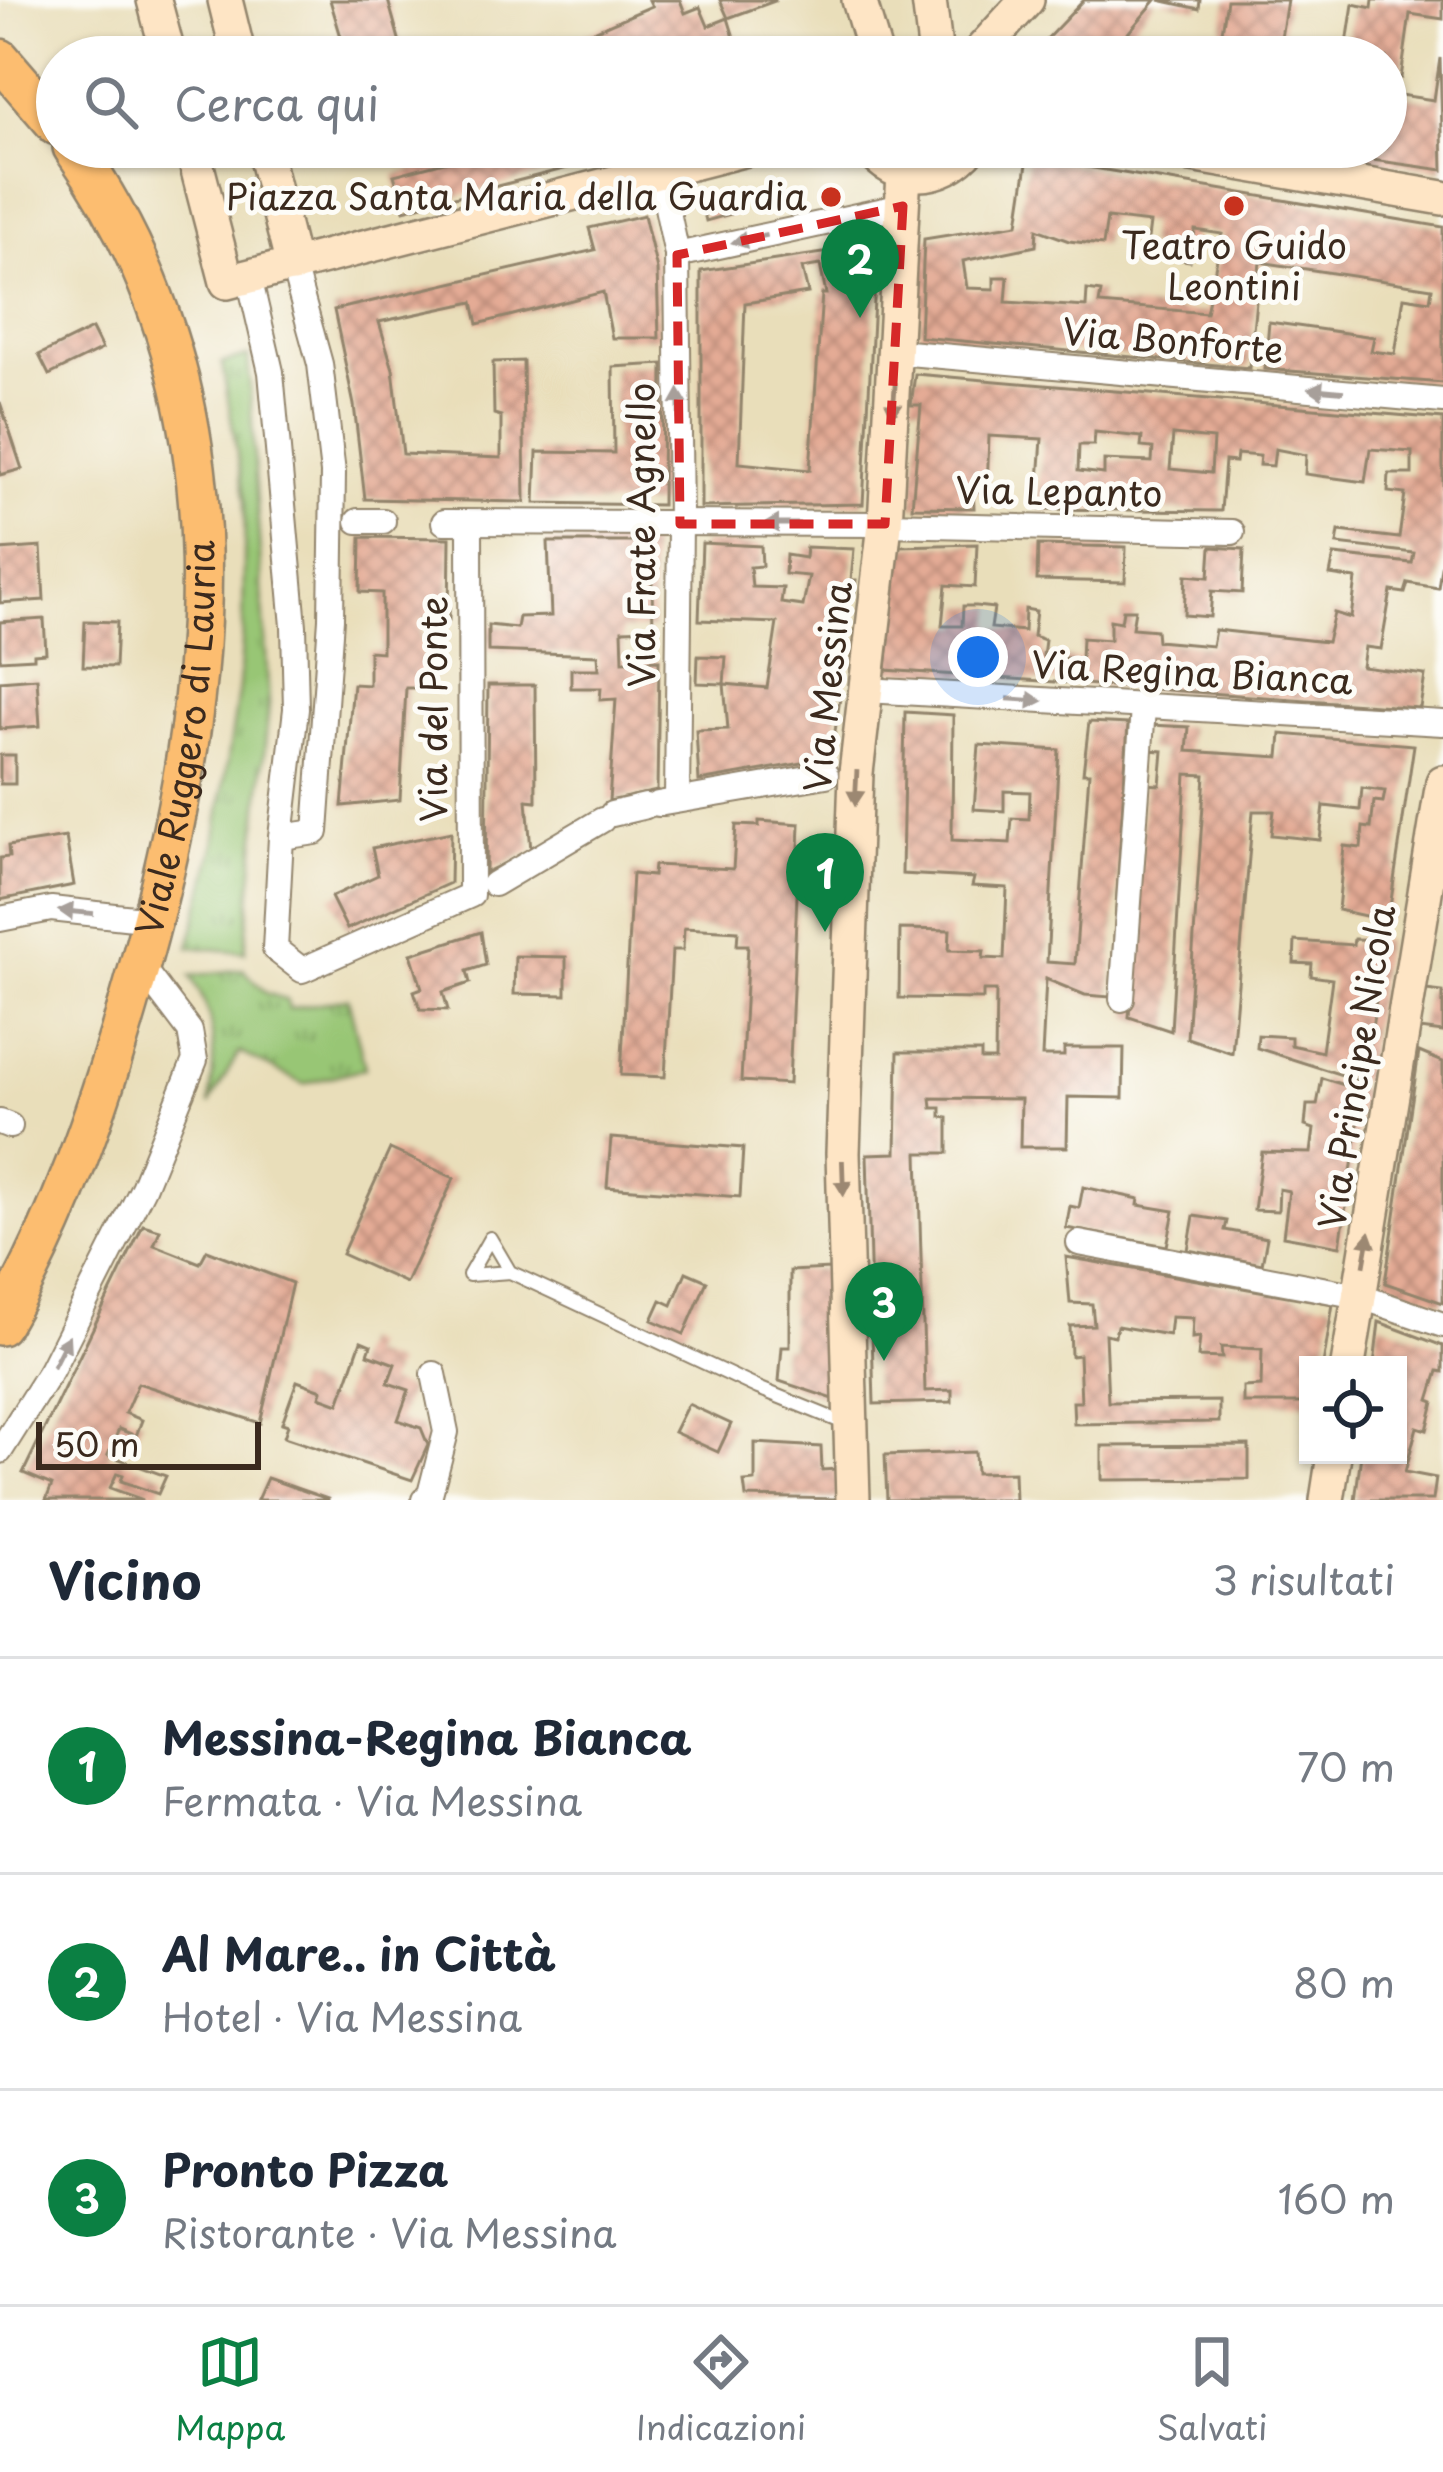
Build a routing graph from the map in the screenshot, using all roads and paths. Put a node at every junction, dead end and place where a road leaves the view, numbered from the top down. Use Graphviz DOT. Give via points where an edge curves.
graph roads {
  1 [pos="154,0"];
  2 [pos="225,0"];
  3 [pos="859,0"];
  4 [pos="929,0"];
  5 [pos="1027,0"];
  6 [pos="163,36"];
  7 [pos="234,36"];
  8 [pos="870,36"];
  9 [pos="934,36"];
  10 [pos="994,36"];
  11 [pos="0,59"];
  12 [pos="36,101"];
  13 [pos="86,168"];
  14 [pos="199,168"];
  15 [pos="268,168"];
  16 [pos="664,168"];
  17 [pos="887,168"];
  18 [pos="946,168"];
  19 [pos="1265,168"];
  20 [pos="647,172"];
  21 [pos="904,190"];
  22 [pos="1443,199"];
  23 [pos="677,263"];
  24 [pos="293,266"];
  25 [pos="238,280"];
  26 [pos="897,352"];
  27 [pos="1443,401"];
  28 [pos="443,523"];
  29 [pos="470,523"];
  30 [pos="680,524"];
  31 [pos="884,524"];
  32 [pos="1232,532"];
  33 [pos="866,690"];
  34 [pos="1143,708"];
  35 [pos="1443,723"];
  36 [pos="826,775"];
  37 [pos="1443,782"];
  38 [pos="660,803"];
  39 [pos="281,837"];
  40 [pos="483,890"];
  41 [pos="0,919"];
  42 [pos="152,920"];
  43 [pos="140,965"];
  44 [pos="1122,999"];
  45 [pos="1079,1243"];
  46 [pos="510,1272"];
  47 [pos="1359,1296"];
  48 [pos="0,1325"];
  49 [pos="1443,1325"];
  50 [pos="1349,1356"];
  51 [pos="434,1373"];
  52 [pos="850,1425"];
  53 [pos="0,1450"];
  54 [pos="1333,1464"];
  55 [pos="424,1500"];
  56 [pos="853,1500"];
  57 [pos="1328,1500"];
  1 -- 6 [label="main road"];
  2 -- 7 [label="main road"];
  3 -- 8 [label="main road"];
  4 -- 9 [label="main road"];
  5 -- 10 [label="main road"];
  11 -- 12 [label="main road"];
  13 -- 42 [label="main road, Viale Ruggero di Lauria" via="128,237 159,312 181,386 204,552 198,679"];
  14 -- 25 [label="main road"];
  15 -- 24 [label="main road"];
  16 -- 20 [label="main road"];
  17 -- 21 [label="main road"];
  18 -- 21 [label="main road"];
  19 -- 22 [label="main road"];
  20 -- 23 [label="street, Via Frate Agnello"];
  20 -- 24 [label="main road"];
  21 -- 23 [label="street, one-way"];
  21 -- 26 [label="main road, Via Messina"];
  30 -- 23 [label="street, Via Frate Agnello, one-way"];
  24 -- 25 [label="main road"];
  24 -- 39 [label="street" via="320,364 334,521 316,832"];
  25 -- 39 [label="street" via="271,371 294,626 296,709"];
  27 -- 26 [label="street, Via Bonforte, one-way"];
  26 -- 31 [label="main road, Via Messina, one-way"];
  28 -- 29 [label="street, Via Lepanto"];
  29 -- 30 [label="street, Via Lepanto"];
  29 -- 40 [label="street, Via del Ponte"];
  31 -- 30 [label="street, Via Lepanto, one-way"];
  30 -- 38 [label="street, Via Frate Agnello"];
  31 -- 32 [label="street, Via Lepanto"];
  31 -- 33 [label="main road, Via Messina"];
  33 -- 34 [label="street, Via Regina Bianca, one-way"];
  33 -- 52 [label="main road, Via Messina, one-way" via="842,1153"];
  34 -- 35 [label="street, Via Regina Bianca"];
  34 -- 44 [label="street"];
  36 -- 38 [label="street"];
  47 -- 37 [label="main road, Via Principe Nicola, one-way"];
  38 -- 40 [label="street" via="607,817"];
  39 -- 40 [label="street" via="275,949 302,970"];
  42 -- 41 [label="street, one-way" via="51,909"];
  42 -- 43 [label="main road, Viale Ruggero di Lauria"];
  43 -- 48 [label="main road, Viale Ruggero di Lauria" via="92,1123"];
  53 -- 43 [label="street, one-way" via="51,1370 143,1187 195,1060 190,1031"];
  45 -- 47 [label="street"];
  46 -- 52 [label="lane"];
  47 -- 49 [label="street"];
  47 -- 50 [label="main road, Via Principe Nicola"];
  51 -- 55 [label="street" via="446,1432"];
  52 -- 56 [label="main road, Via Messina"];
  54 -- 57 [label="main road"];
}
